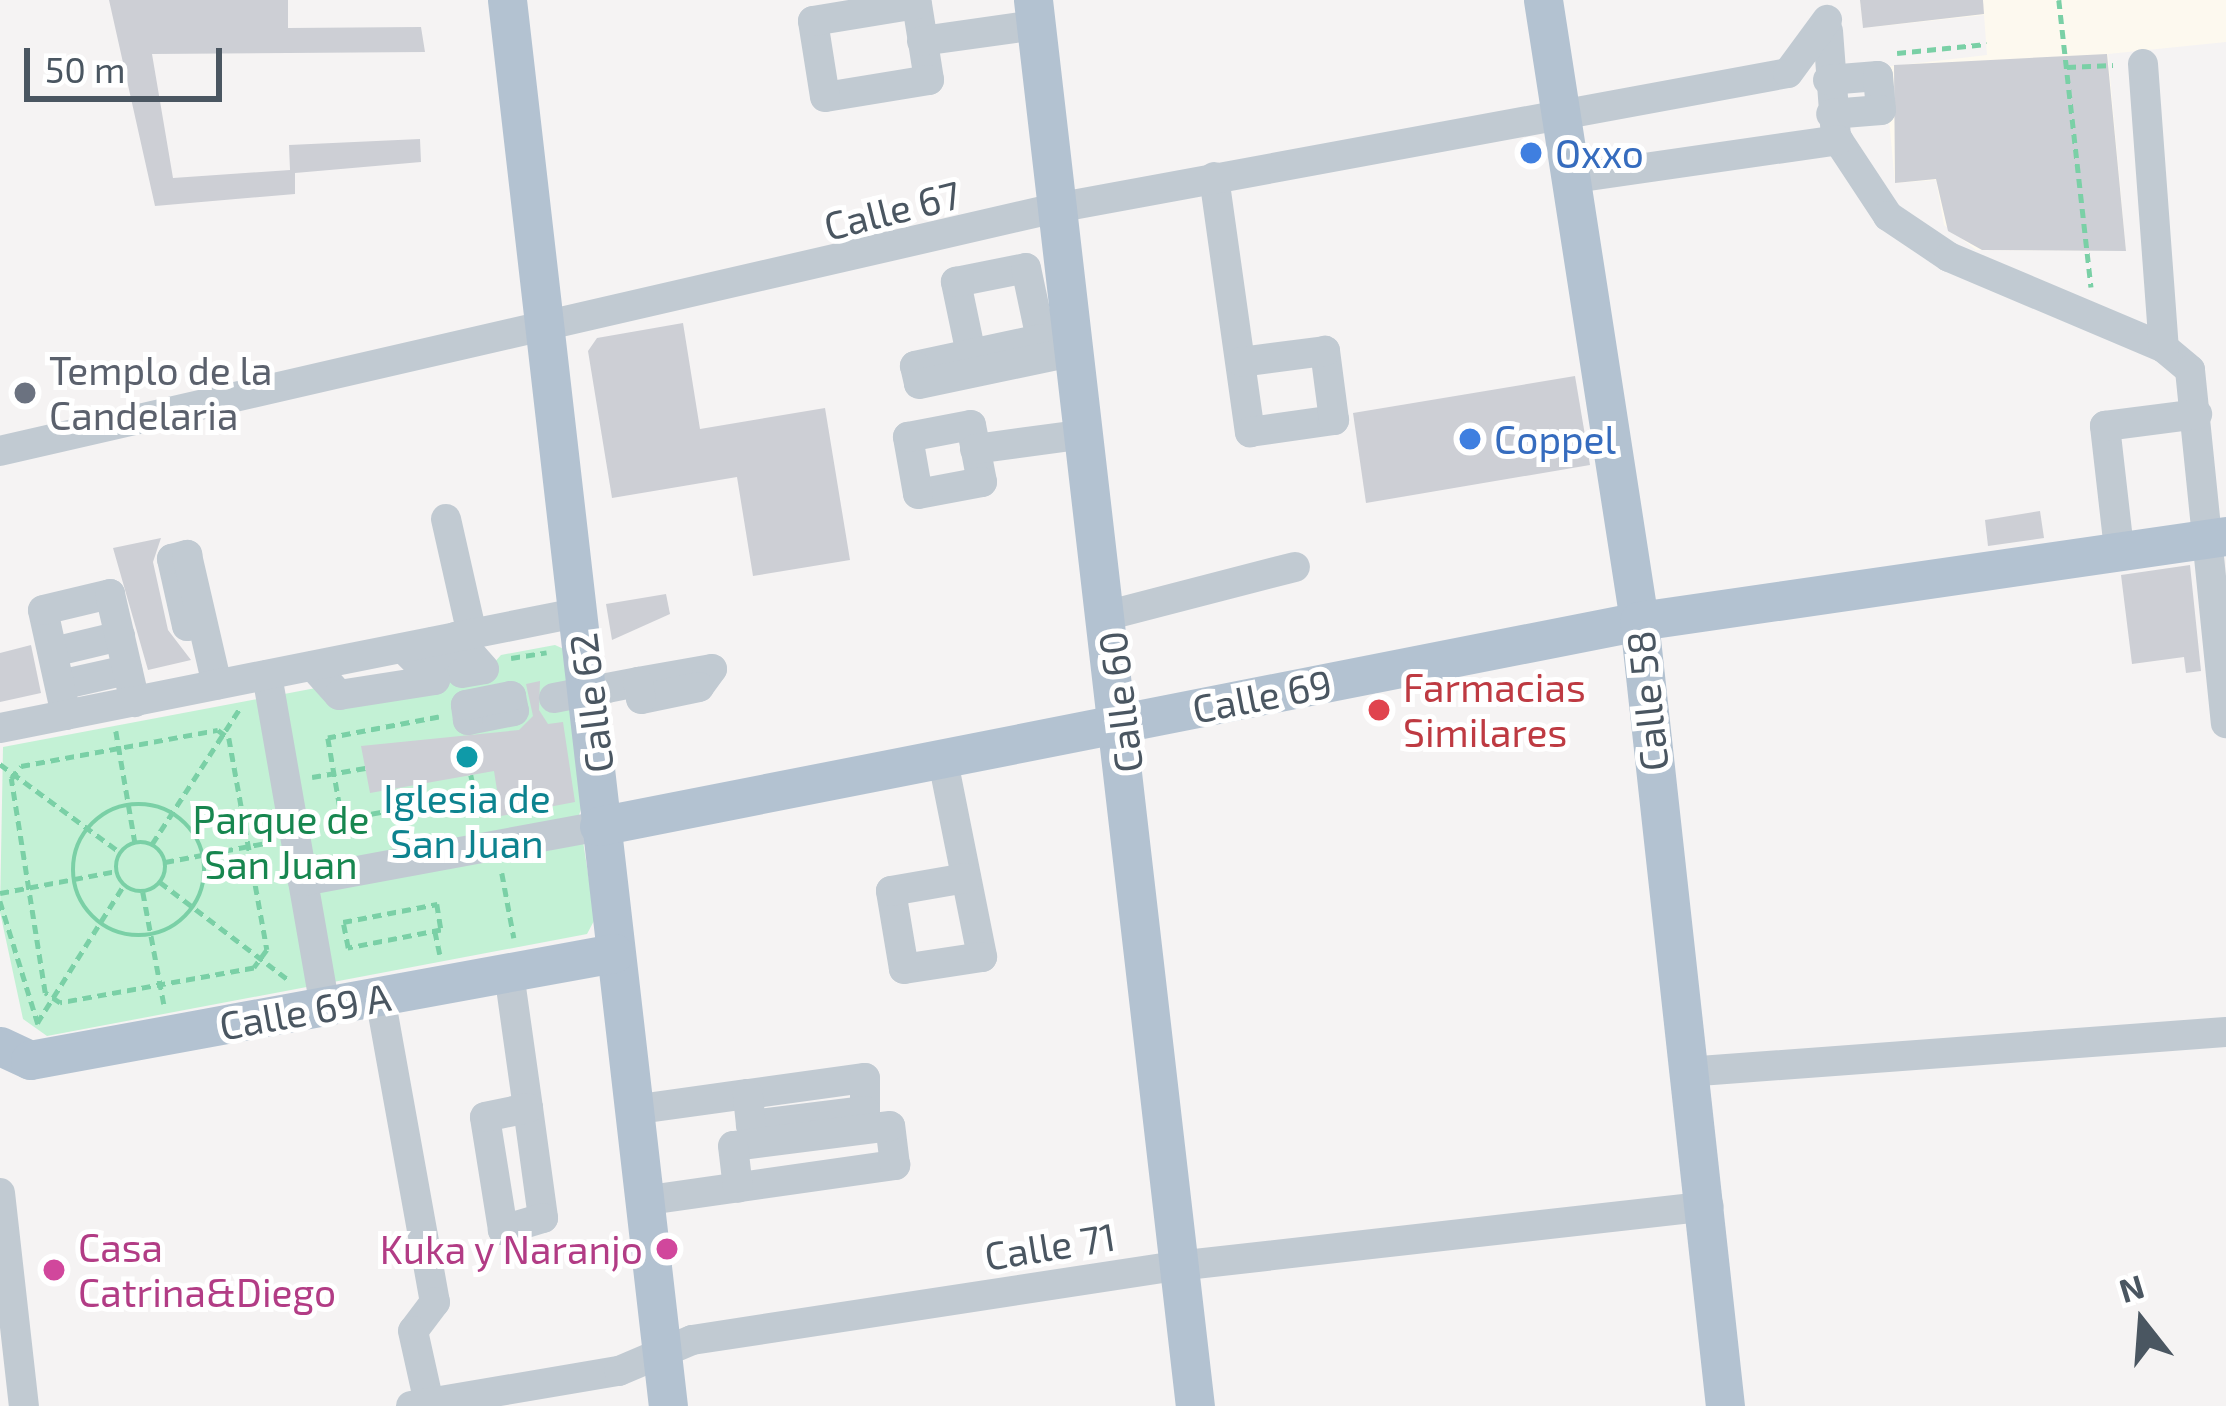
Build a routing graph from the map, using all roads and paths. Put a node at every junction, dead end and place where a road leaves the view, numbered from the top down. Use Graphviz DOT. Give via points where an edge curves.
graph roads {
  1 [pos="507,0"];
  2 [pos="1543,0"];
  3 [pos="2060,0"];
  4 [pos="1827,10"];
  5 [pos="1035,12"];
  6 [pos="922,41"];
  7 [pos="1987,44"];
  8 [pos="1891,54"];
  9 [pos="2143,64"];
  10 [pos="2067,67"];
  11 [pos="1817,71"];
  12 [pos="1557,110"];
  13 [pos="1834,127"];
  14 [pos="1214,177"];
  15 [pos="1568,179"];
  16 [pos="1056,208"];
  17 [pos="2092,291"];
  18 [pos="551,329"];
  19 [pos="2164,349"];
  20 [pos="1075,351"];
  21 [pos="971,354"];
  22 [pos="1243,362"];
  23 [pos="2197,414"];
  24 [pos="1086,434"];
  25 [pos="975,449"];
  26 [pos="0,452"];
  27 [pos="446,518"];
  28 [pos="2216,537"];
  29 [pos="2119,549"];
  30 [pos="1295,567"];
  31 [pos="581,612"];
  32 [pos="1109,615"];
  33 [pos="1639,621"];
  34 [pos="202,623"];
  35 [pos="120,636"];
  36 [pos="436,641"];
  37 [pos="52,652"];
  38 [pos="313,666"];
  39 [pos="127,670"];
  40 [pos="267,675"];
  41 [pos="638,682"];
  42 [pos="217,685"];
  43 [pos="572,694"];
  44 [pos="63,700"];
  45 [pos="135,702"];
  46 [pos="240,707"];
  47 [pos="462,713"];
  48 [pos="1124,723"];
  49 [pos="2226,723"];
  50 [pos="0,728"];
  51 [pos="116,731"];
  52 [pos="223,733"];
  53 [pos="119,748"];
  54 [pos="942,756"];
  55 [pos="0,764"];
  56 [pos="365,768"];
  57 [pos="334,774"];
  58 [pos="14,775"];
  59 [pos="471,775"];
  60 [pos="286,782"];
  61 [pos="129,804"];
  62 [pos="172,812"];
  63 [pos="590,827"];
  64 [pos="87,828"];
  65 [pos="296,837"];
  66 [pos="135,842"];
  67 [pos="152,844"];
  68 [pos="496,844"];
  69 [pos="248,846"];
  70 [pos="120,852"];
  71 [pos="204,854"];
  72 [pos="166,862"];
  73 [pos="116,871"];
  74 [pos="966,878"];
  75 [pos="74,879"];
  76 [pos="303,881"];
  77 [pos="160,883"];
  78 [pos="124,885"];
  79 [pos="28,888"];
  80 [pos="143,892"];
  81 [pos="0,893"];
  82 [pos="193,908"];
  83 [pos="100,923"];
  84 [pos="435,931"];
  85 [pos="151,935"];
  86 [pos="614,953"];
  87 [pos="261,958"];
  88 [pos="440,958"];
  89 [pos="512,959"];
  90 [pos="160,986"];
  91 [pos="310,996"];
  92 [pos="380,997"];
  93 [pos="52,998"];
  94 [pos="164,1009"];
  95 [pos="37,1023"];
  96 [pos="2226,1032"];
  97 [pos="0,1046"];
  98 [pos="1687,1072"];
  99 [pos="748,1094"];
  100 [pos="528,1108"];
  101 [pos="632,1110"];
  102 [pos="738,1187"];
  103 [pos="0,1193"];
  104 [pos="642,1201"];
  105 [pos="1709,1206"];
  106 [pos="1177,1266"];
  107 [pos="663,1353"];
  108 [pos="420,1405"];
  109 [pos="24,1406"];
  110 [pos="668,1406"];
  111 [pos="1195,1406"];
  112 [pos="1725,1406"];
  1 -- 18 [label="main road, Calle 62"];
  2 -- 12 [label="main road, Calle 58"];
  3 -- 10 [label="path"];
  4 -- 11 [label="street"];
  5 -- 6 [label="street"];
  5 -- 16 [label="main road, Calle 60"];
  7 -- 8 [label="path"];
  9 -- 10 [label="path"];
  9 -- 19 [label="street"];
  10 -- 17 [label="path"];
  11 -- 12 [label="street, Calle 67"];
  11 -- 13 [label="street"];
  11 -- 13 [label="street, Calle 67" via="1878,76 1881,110"];
  12 -- 14 [label="street, Calle 67"];
  12 -- 15 [label="main road, Calle 58"];
  13 -- 15 [label="street"];
  13 -- 19 [label="street" via="1868,197 1910,235"];
  14 -- 16 [label="street, Calle 67"];
  14 -- 22 [label="street"];
  15 -- 33 [label="main road, Calle 58"];
  16 -- 18 [label="street, Calle 67"];
  16 -- 20 [label="main road, Calle 60"];
  18 -- 26 [label="street, Calle 67"];
  18 -- 31 [label="main road, Calle 62"];
  19 -- 23 [label="street" via="2190,370"];
  20 -- 21 [label="street" via="919,384 915,366"];
  20 -- 24 [label="main road, Calle 60"];
  23 -- 28 [label="street"];
  23 -- 29 [label="street" via="2105,425"];
  24 -- 25 [label="street"];
  24 -- 32 [label="main road, Calle 60"];
  27 -- 36 [label="street"];
  28 -- 29 [label="main road, Calle 69"];
  28 -- 49 [label="street"];
  29 -- 33 [label="main road, Calle 69"];
  30 -- 32 [label="street"];
  31 -- 36 [label="street"];
  31 -- 43 [label="main road, Calle 62"];
  32 -- 48 [label="main road, Calle 60"];
  33 -- 48 [label="main road, Calle 69"];
  33 -- 98 [label="main road, Calle 58"];
  34 -- 42 [label="street"];
  35 -- 37 [label="street"];
  35 -- 37 [label="street" via="110,594 43,610"];
  35 -- 39 [label="street"];
  36 -- 38 [label="street"];
  36 -- 38 [label="street" via="435,680 339,695"];
  36 -- 47 [label="street"];
  37 -- 44 [label="street"];
  38 -- 40 [label="street"];
  39 -- 44 [label="street"];
  39 -- 45 [label="street"];
  40 -- 42 [label="street"];
  40 -- 60 [label="street"];
  41 -- 43 [label="street"];
  42 -- 45 [label="street"];
  43 -- 63 [label="main road, Calle 62"];
  44 -- 45 [label="street"];
  44 -- 50 [label="street"];
  46 -- 52 [label="path"];
  47 -- 57 [label="path" via="328,739"];
  48 -- 54 [label="main road, Calle 69"];
  48 -- 106 [label="main road, Calle 60"];
  51 -- 53 [label="path"];
  52 -- 53 [label="path"];
  52 -- 62 [label="path"];
  52 -- 69 [label="path"];
  53 -- 58 [label="path"];
  53 -- 61 [label="path"];
  54 -- 63 [label="main road, Calle 69"];
  54 -- 74 [label="street"];
  55 -- 58 [label="path"];
  56 -- 57 [label="path"];
  57 -- 59 [label="path" via="342,819 476,795"];
  57 -- 60 [label="path"];
  58 -- 64 [label="path"];
  58 -- 79 [label="path"];
  60 -- 65 [label="street"];
  61 -- 62 [label="path"];
  61 -- 64 [label="path"];
  61 -- 66 [label="path"];
  62 -- 67 [label="path"];
  62 -- 71 [label="path"];
  63 -- 68 [label="street, Calle 69"];
  63 -- 86 [label="main road, Calle 62"];
  64 -- 70 [label="path"];
  64 -- 75 [label="path"];
  65 -- 69 [label="path"];
  65 -- 76 [label="street"];
  66 -- 67 [label="path"];
  66 -- 70 [label="path"];
  67 -- 72 [label="path"];
  68 -- 76 [label="street, Calle 69"];
  68 -- 89 [label="path"];
  69 -- 71 [label="path"];
  69 -- 87 [label="path"];
  70 -- 73 [label="path"];
  71 -- 72 [label="path"];
  71 -- 82 [label="path"];
  72 -- 77 [label="path"];
  73 -- 75 [label="path"];
  73 -- 78 [label="path"];
  75 -- 79 [label="path"];
  75 -- 83 [label="path"];
  76 -- 91 [label="street"];
  77 -- 80 [label="path"];
  77 -- 82 [label="path"];
  78 -- 80 [label="path"];
  78 -- 83 [label="path"];
  79 -- 81 [label="path"];
  79 -- 93 [label="path"];
  80 -- 85 [label="path"];
  82 -- 85 [label="path"];
  82 -- 87 [label="path"];
  83 -- 85 [label="path"];
  83 -- 93 [label="path"];
  84 -- 84 [label="path" via="348,947 343,922 436,904"];
  84 -- 88 [label="path"];
  85 -- 90 [label="path"];
  86 -- 89 [label="main road, Calle 69 A"];
  86 -- 101 [label="main road, Calle 62"];
  87 -- 90 [label="path"];
  87 -- 91 [label="path"];
  89 -- 92 [label="main road, Calle 69 A"];
  89 -- 100 [label="street"];
  90 -- 93 [label="path"];
  90 -- 94 [label="path"];
  91 -- 92 [label="main road, Calle 69 A"];
  91 -- 97 [label="main road, Calle 69 A" via="29,1060"];
  92 -- 108 [label="street" via="435,1302 413,1331"];
  93 -- 95 [label="path"];
  96 -- 98 [label="street"];
  98 -- 105 [label="main road, Calle 58"];
  99 -- 101 [label="street"];
  101 -- 104 [label="main road, Calle 62"];
  102 -- 102 [label="street" via="895,1166 890,1126 733,1146"];
  102 -- 104 [label="street"];
  103 -- 109 [label="street"];
  104 -- 107 [label="main road, Calle 62"];
  105 -- 106 [label="street, Calle 71"];
  105 -- 112 [label="main road, Calle 58"];
  106 -- 107 [label="street, Calle 71"];
  106 -- 111 [label="main road, Calle 60"];
  107 -- 108 [label="street, Calle 71"];
  107 -- 110 [label="main road, Calle 62"];
}
